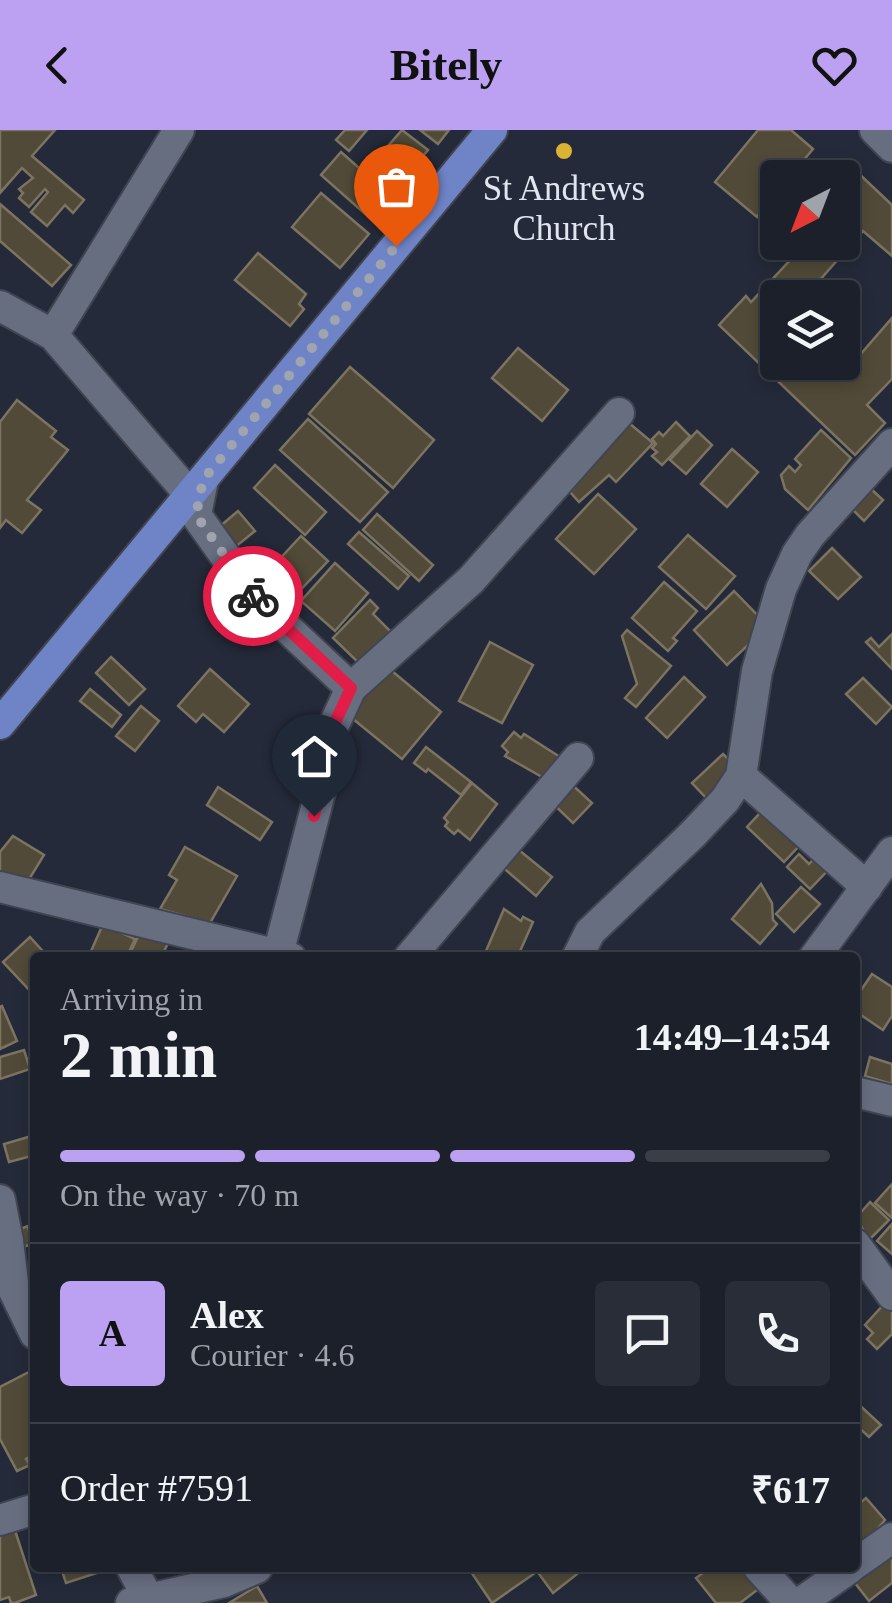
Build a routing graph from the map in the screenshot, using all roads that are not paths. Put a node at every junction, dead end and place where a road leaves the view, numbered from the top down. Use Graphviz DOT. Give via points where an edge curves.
graph roads {
  1 [pos="179,130"];
  2 [pos="492,130"];
  3 [pos="874,130"];
  4 [pos="892,147"];
  5 [pos="0,306"];
  6 [pos="53,335"];
  7 [pos="619,412"];
  8 [pos="892,444"];
  9 [pos="196,487"];
  10 [pos="351,688"];
  11 [pos="0,724"];
  12 [pos="578,758"];
  13 [pos="741,776"];
  14 [pos="892,852"];
  15 [pos="0,887"];
  16 [pos="867,887"];
  17 [pos="266,952"];
  18 [pos="283,952"];
  19 [pos="414,952"];
  20 [pos="580,952"];
  21 [pos="818,952"];
  22 [pos="860,1093"];
  23 [pos="892,1102"];
  24 [pos="0,1200"];
  25 [pos="4,1240"];
  26 [pos="860,1251"];
  27 [pos="24,1289"];
  28 [pos="892,1295"];
  29 [pos="30,1314"];
  30 [pos="30,1511"];
  31 [pos="0,1520"];
  32 [pos="892,1538"];
  33 [pos="860,1560"];
  34 [pos="133,1572"];
  35 [pos="248,1572"];
  36 [pos="763,1572"];
  37 [pos="844,1572"];
  38 [pos="140,1601"];
  39 [pos="790,1603"];
  40 [pos="800,1603"];
  1 -- 6 [label="street"];
  2 -- 9 [label="main road"];
  3 -- 4 [label="street"];
  5 -- 6 [label="street"];
  6 -- 9 [label="street"];
  7 -- 10 [label="street" via="471,580"];
  8 -- 13 [label="street" via="810,535 781,589 758,671"];
  9 -- 10 [label="street" via="196,515 255,598"];
  9 -- 11 [label="main road"];
  10 -- 18 [label="street" via="332,729"];
  12 -- 19 [label="street"];
  13 -- 16 [label="street"];
  13 -- 20 [label="street" via="692,835 590,932"];
  14 -- 16 [label="street"];
  15 -- 17 [label="street"];
  16 -- 21 [label="street"];
  22 -- 23 [label="street"];
  24 -- 25 [label="street"];
  25 -- 27 [label="street"];
  26 -- 28 [label="street"];
  27 -- 29 [label="street"];
  30 -- 31 [label="street"];
  32 -- 33 [label="street"];
  34 -- 38 [label="street"];
  35 -- 38 [label="street"];
  36 -- 39 [label="street"];
  37 -- 40 [label="street"];
}
